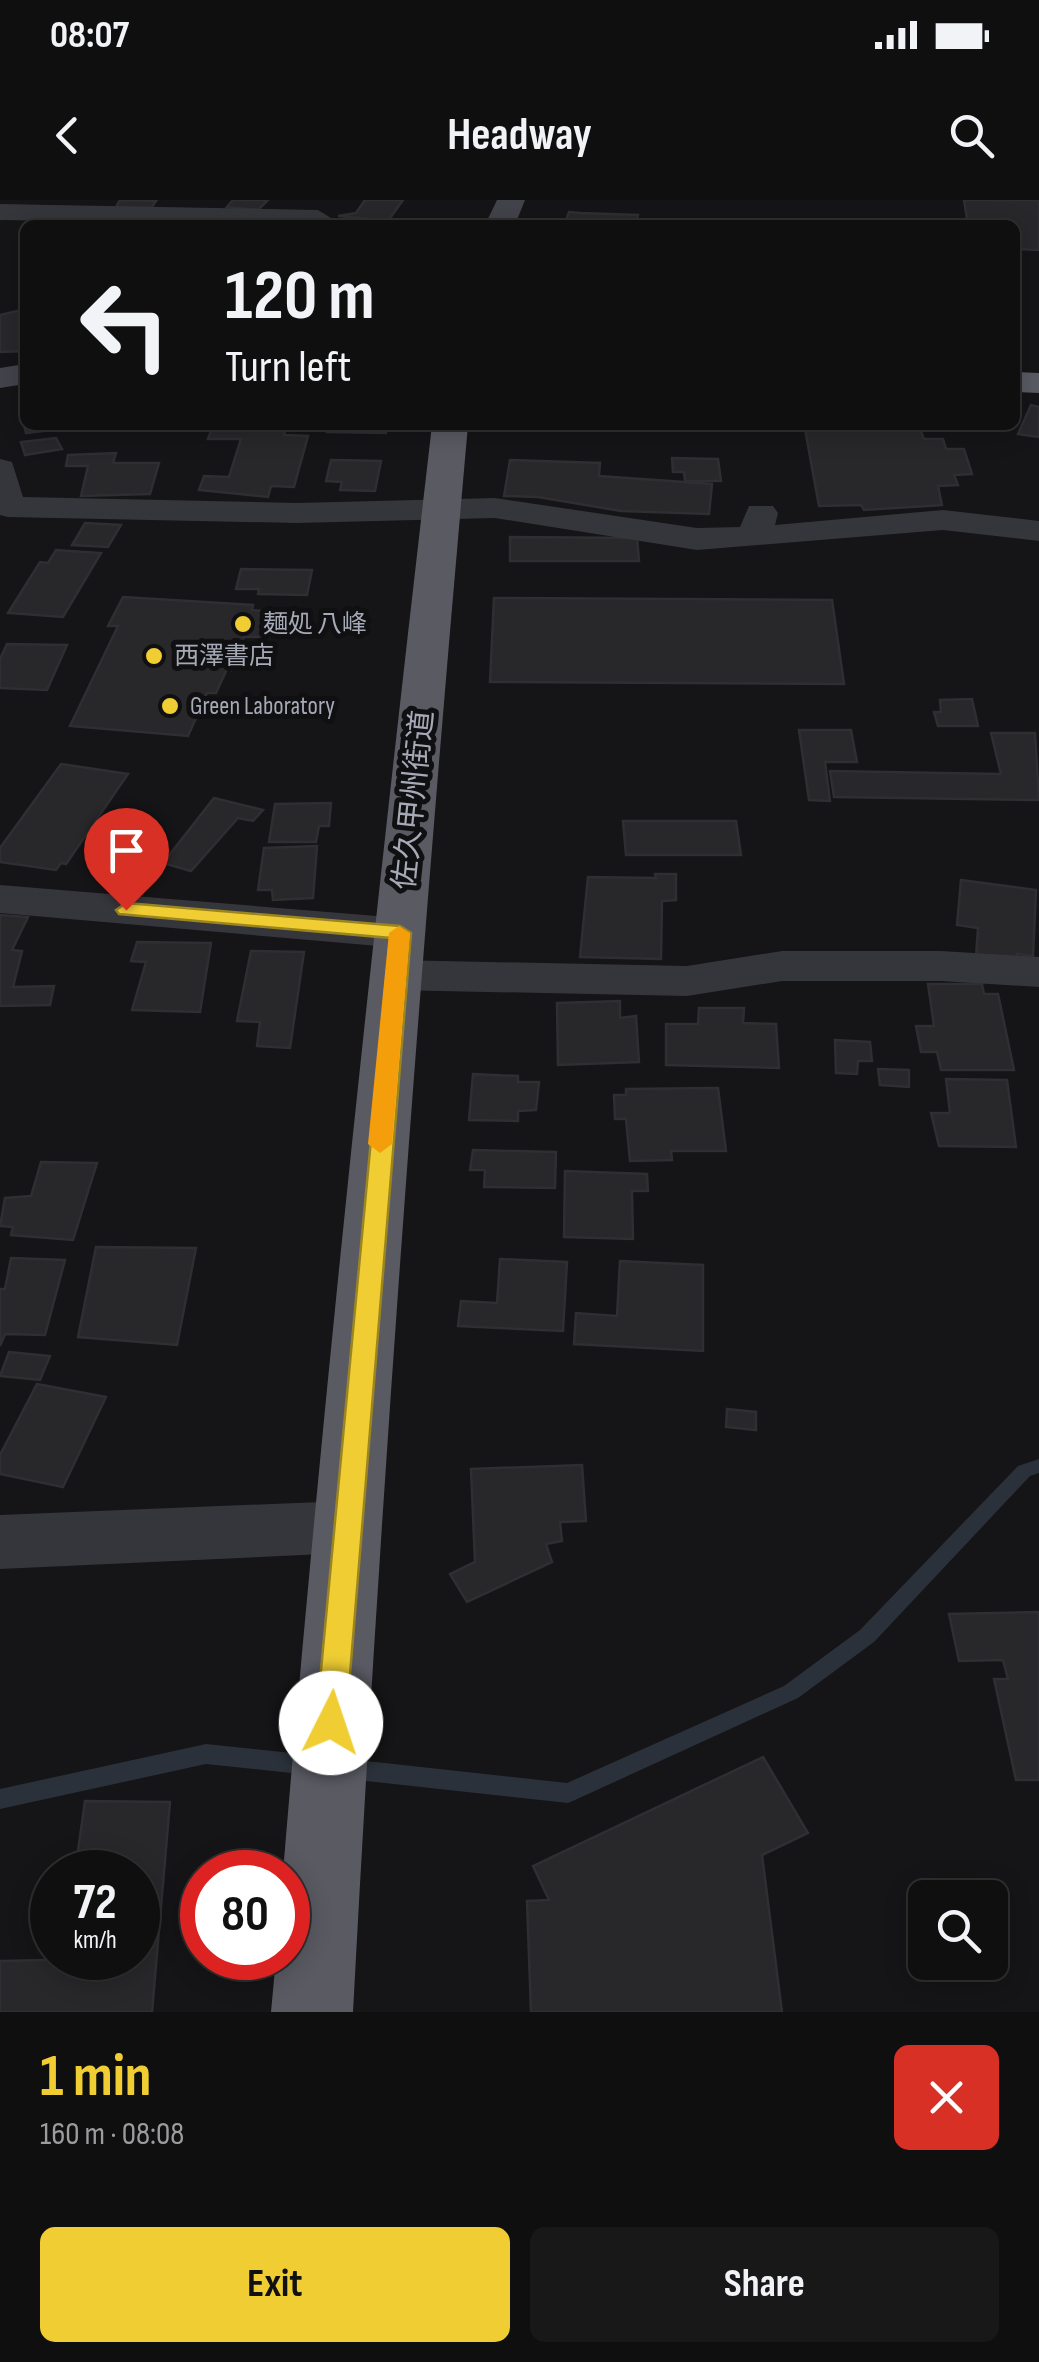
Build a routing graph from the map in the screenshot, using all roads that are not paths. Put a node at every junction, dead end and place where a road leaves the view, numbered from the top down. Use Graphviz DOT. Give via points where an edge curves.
graph roads {
  1 [pos="0,212"];
  2 [pos="322,214"];
  3 [pos="449,430"];
  4 [pos="0,469"];
  5 [pos="439,508"];
  6 [pos="1039,531"];
  7 [pos="0,899"];
  8 [pos="397,954"];
  9 [pos="1039,972"];
  10 [pos="345,1527"];
  11 [pos="0,1542"];
  12 [pos="312,2012"];
  1 -- 2 [label="street"];
  3 -- 5 [label="highway, 佐久甲州街道"];
  4 -- 5 [label="street" via="8,507 297,513"];
  5 -- 6 [label="street" via="495,508 697,539 758,525 942,520"];
  5 -- 8 [label="highway, 佐久甲州街道"];
  7 -- 8 [label="street"];
  8 -- 9 [label="street" via="688,981 782,966"];
  8 -- 10 [label="highway, 佐久甲州街道"];
  10 -- 11 [label="street"];
  10 -- 12 [label="highway, 佐久甲州街道"];
}
